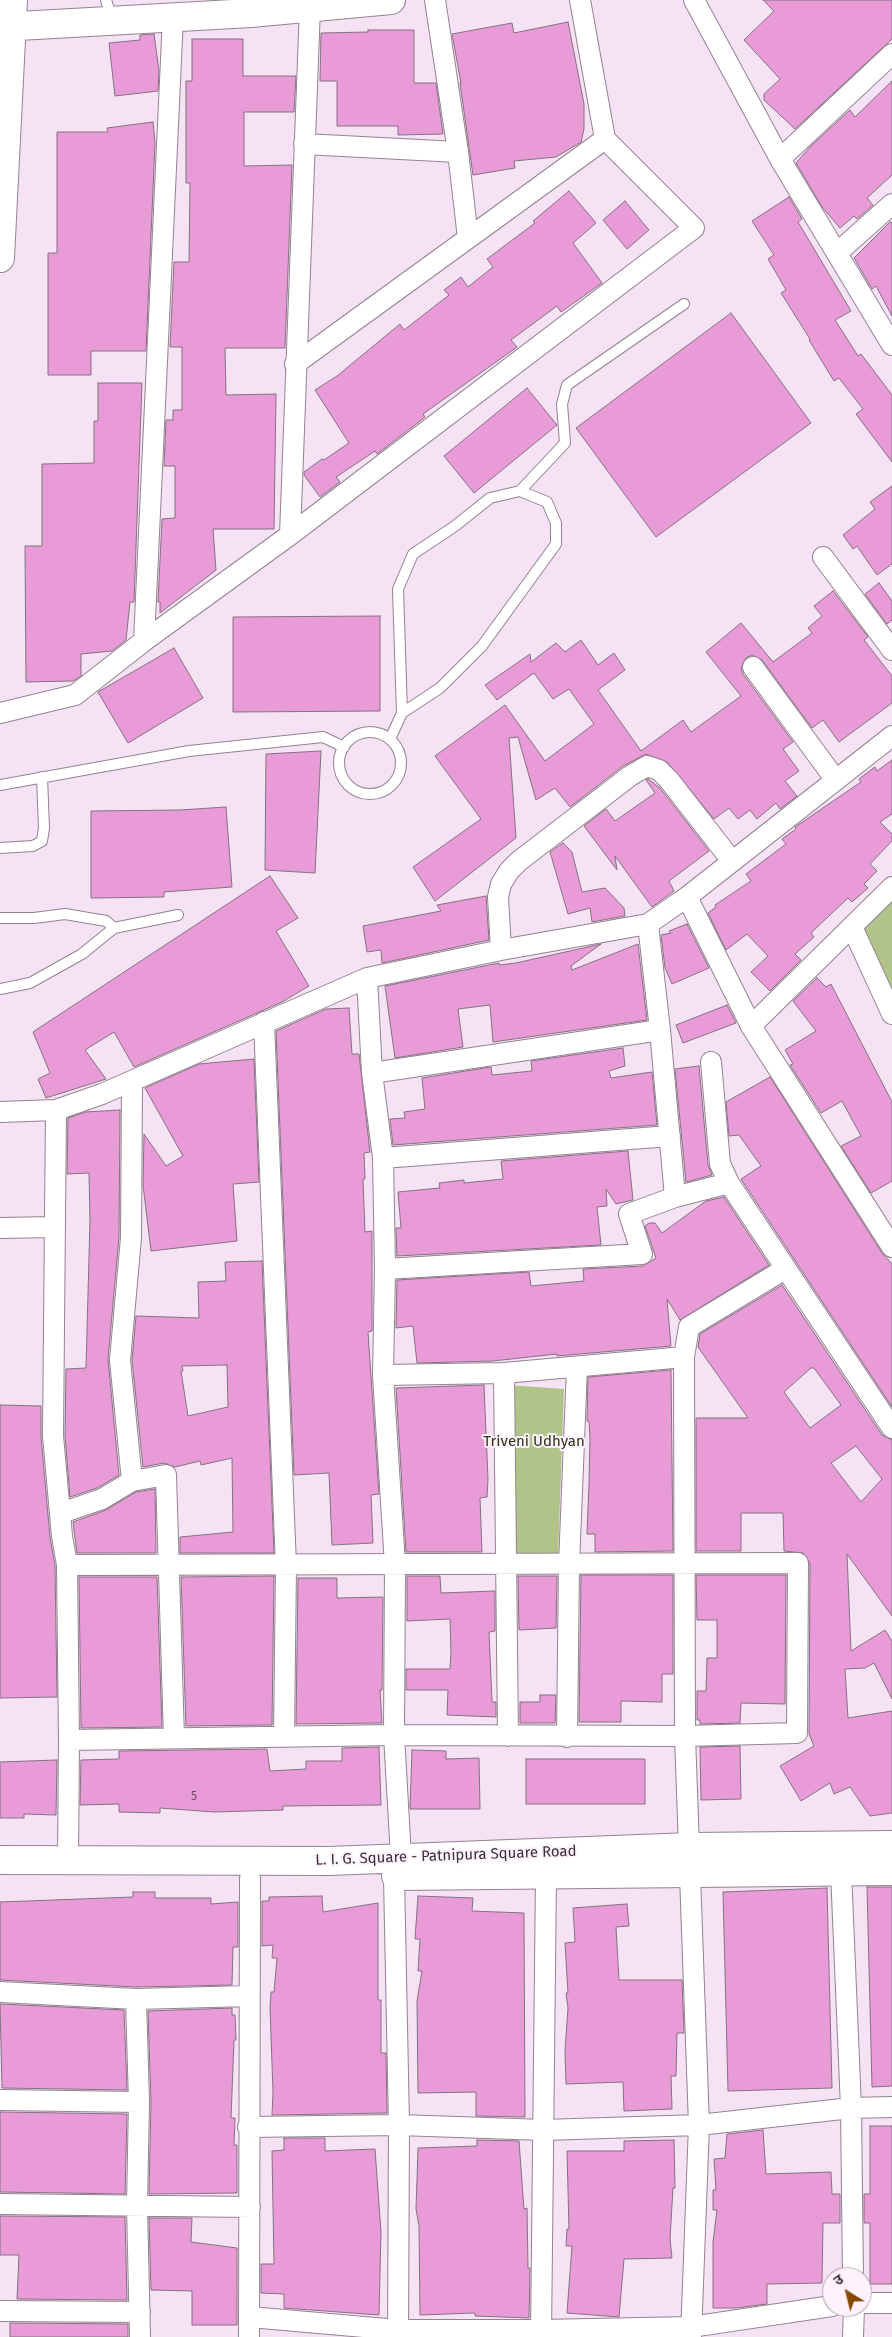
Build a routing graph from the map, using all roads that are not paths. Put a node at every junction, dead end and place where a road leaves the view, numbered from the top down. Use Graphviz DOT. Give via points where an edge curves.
graph roads {
  1 [pos="391,0"];
  2 [pos="434,0"];
  3 [pos="580,0"];
  4 [pos="694,0"];
  5 [pos="310,7"];
  6 [pos="109,10"];
  7 [pos="173,17"];
  8 [pos="8,18"];
  9 [pos="892,54"];
  10 [pos="605,139"];
  11 [pos="304,144"];
  12 [pos="458,152"];
  13 [pos="780,159"];
  14 [pos="892,204"];
  15 [pos="468,238"];
  16 [pos="837,253"];
  17 [pos="0,258"];
  18 [pos="684,304"];
  19 [pos="891,342"];
  20 [pos="295,364"];
  21 [pos="520,491"];
  22 [pos="290,535"];
  23 [pos="823,557"];
  24 [pos="889,640"];
  25 [pos="144,641"];
  26 [pos="753,667"];
  27 [pos="0,713"];
  28 [pos="402,713"];
  29 [pos="892,736"];
  30 [pos="390,740"];
  31 [pos="344,747"];
  32 [pos="42,777"];
  33 [pos="835,779"];
  34 [pos="0,785"];
  35 [pos="0,848"];
  36 [pos="732,861"];
  37 [pos="892,887"];
  38 [pos="686,897"];
  39 [pos="178,916"];
  40 [pos="0,918"];
  41 [pos="648,924"];
  42 [pos="852,927"];
  43 [pos="114,928"];
  44 [pos="501,950"];
  45 [pos="367,978"];
  46 [pos="0,989"];
  47 [pos="892,1014"];
  48 [pos="264,1022"];
  49 [pos="751,1026"];
  50 [pos="660,1030"];
  51 [pos="711,1062"];
  52 [pos="372,1073"];
  53 [pos="132,1082"];
  54 [pos="56,1110"];
  55 [pos="0,1112"];
  56 [pos="670,1136"];
  57 [pos="382,1158"];
  58 [pos="729,1183"];
  59 [pos="675,1197"];
  60 [pos="54,1227"];
  61 [pos="0,1228"];
  62 [pos="892,1247"];
  63 [pos="385,1269"];
  64 [pos="785,1270"];
  65 [pos="684,1357"];
  66 [pos="576,1367"];
  67 [pos="504,1373"];
  68 [pos="383,1375"];
  69 [pos="892,1428"];
  70 [pos="132,1481"];
  71 [pos="61,1513"];
  72 [pos="505,1563"];
  73 [pos="67,1564"];
  74 [pos="684,1564"];
  75 [pos="168,1565"];
  76 [pos="395,1565"];
  77 [pos="570,1565"];
  78 [pos="286,1566"];
  79 [pos="394,1735"];
  80 [pos="508,1736"];
  81 [pos="685,1736"];
  82 [pos="284,1737"];
  83 [pos="567,1737"];
  84 [pos="174,1738"];
  85 [pos="69,1740"];
  86 [pos="892,1845"];
  87 [pos="0,1860"];
  88 [pos="68,1860"];
  89 [pos="691,1860"];
  90 [pos="398,1867"];
  91 [pos="841,1871"];
  92 [pos="892,1871"];
  93 [pos="546,1875"];
  94 [pos="0,1878"];
  95 [pos="250,1878"];
  96 [pos="0,1992"];
  97 [pos="249,1996"];
  98 [pos="136,1999"];
  99 [pos="0,2100"];
  100 [pos="139,2102"];
  101 [pos="892,2107"];
  102 [pos="850,2108"];
  103 [pos="399,2125"];
  104 [pos="699,2125"];
  105 [pos="248,2127"];
  106 [pos="544,2130"];
  107 [pos="0,2204"];
  108 [pos="137,2206"];
  109 [pos="250,2207"];
  110 [pos="853,2267"];
  111 [pos="872,2303"];
  112 [pos="892,2303"];
  113 [pos="822,2308"];
  114 [pos="0,2311"];
  115 [pos="140,2312"];
  116 [pos="854,2317"];
  117 [pos="250,2327"];
  118 [pos="691,2332"];
  119 [pos="398,2333"];
  120 [pos="541,2333"];
  121 [pos="140,2337"];
  122 [pos="853,2337"];
  1 -- 5 [label="main road"];
  2 -- 12 [label="street"];
  3 -- 10 [label="street"];
  4 -- 13 [label="street"];
  5 -- 7 [label="main road"];
  5 -- 11 [label="street"];
  6 -- 7 [label="main road"];
  6 -- 8 [label="main road"];
  7 -- 25 [label="street"];
  8 -- 17 [label="main road"];
  9 -- 13 [label="street"];
  10 -- 15 [label="street"];
  10 -- 22 [label="street" via="694,228"];
  11 -- 12 [label="street"];
  11 -- 20 [label="street"];
  12 -- 15 [label="street"];
  13 -- 16 [label="street"];
  14 -- 16 [label="street"];
  15 -- 20 [label="street"];
  16 -- 19 [label="street"];
  18 -- 21 [label="lane" via="567,385 562,404 565,443"];
  20 -- 22 [label="street"];
  21 -- 28 [label="lane" via="490,498 414,554 398,589"];
  21 -- 28 [label="lane" via="547,502 556,522 556,544 482,646 440,688"];
  22 -- 25 [label="street"];
  23 -- 24 [label="street"];
  25 -- 27 [label="street" via="75,695"];
  26 -- 33 [label="street"];
  28 -- 30 [label="lane"];
  29 -- 33 [label="street"];
  30 -- 31 [label="lane" via="371,732 351,739"];
  30 -- 31 [label="lane" via="397,747 401,767 393,784 375,794 365,794 347,784 339,766"];
  31 -- 32 [label="lane" via="323,737 189,751"];
  32 -- 34 [label="lane"];
  32 -- 35 [label="lane" via="42,841 33,846"];
  33 -- 36 [label="street"];
  36 -- 38 [label="street"];
  36 -- 44 [label="street" via="669,780 659,770 647,766 509,871 498,897"];
  37 -- 42 [label="street"];
  38 -- 41 [label="street"];
  38 -- 49 [label="street"];
  39 -- 43 [label="lane"];
  40 -- 43 [label="lane" via="65,914 106,921"];
  41 -- 44 [label="street"];
  41 -- 50 [label="street"];
  42 -- 47 [label="street"];
  42 -- 49 [label="street"];
  43 -- 46 [label="lane" via="82,954 30,983"];
  44 -- 45 [label="street"];
  45 -- 48 [label="street"];
  45 -- 52 [label="street"];
  48 -- 53 [label="street"];
  48 -- 78 [label="street"];
  49 -- 62 [label="street"];
  50 -- 52 [label="street"];
  50 -- 56 [label="street"];
  51 -- 58 [label="street" via="720,1164"];
  52 -- 57 [label="street"];
  53 -- 54 [label="street"];
  53 -- 70 [label="street" via="131,1238 120,1360"];
  54 -- 55 [label="street"];
  54 -- 60 [label="street"];
  56 -- 57 [label="street"];
  56 -- 59 [label="street"];
  57 -- 63 [label="street"];
  58 -- 59 [label="street"];
  58 -- 64 [label="street"];
  59 -- 63 [label="street" via="629,1214 642,1254"];
  60 -- 61 [label="street"];
  60 -- 71 [label="street" via="53,1436"];
  63 -- 68 [label="street"];
  64 -- 65 [label="street" via="689,1327"];
  64 -- 69 [label="street"];
  65 -- 66 [label="street"];
  65 -- 74 [label="street"];
  66 -- 67 [label="street"];
  66 -- 77 [label="street"];
  67 -- 68 [label="street"];
  67 -- 72 [label="street"];
  68 -- 76 [label="street"];
  70 -- 71 [label="street" via="102,1499"];
  70 -- 75 [label="street" via="166,1475"];
  71 -- 73 [label="street"];
  72 -- 76 [label="street"];
  72 -- 77 [label="street"];
  72 -- 80 [label="street"];
  73 -- 75 [label="street"];
  73 -- 85 [label="street"];
  74 -- 77 [label="street"];
  74 -- 81 [label="street"];
  74 -- 81 [label="street" via="798,1563 797,1732"];
  75 -- 78 [label="street"];
  75 -- 84 [label="street"];
  76 -- 78 [label="street"];
  76 -- 79 [label="street"];
  77 -- 83 [label="street"];
  78 -- 82 [label="street"];
  79 -- 80 [label="street"];
  79 -- 82 [label="street"];
  79 -- 90 [label="street"];
  80 -- 83 [label="street"];
  81 -- 83 [label="street"];
  81 -- 89 [label="street"];
  82 -- 84 [label="street"];
  84 -- 85 [label="street"];
  85 -- 88 [label="street"];
  86 -- 89 [label="main road, L. I. G. Square - Patnipura Square Road"];
  87 -- 88 [label="main road, L. I. G. Square - Patnipura Square Road"];
  88 -- 90 [label="main road, L. I. G. Square - Patnipura Square Road" via="329,1861"];
  89 -- 90 [label="main road, L. I. G. Square - Patnipura Square Road"];
  89 -- 91 [label="main road, L. I. G. Square - Patnipura Square Road"];
  89 -- 93 [label="main road, L. I. G. Square - Patnipura Square Road"];
  89 -- 104 [label="street"];
  90 -- 93 [label="main road, L. I. G. Square - Patnipura Square Road"];
  90 -- 95 [label="main road, L. I. G. Square - Patnipura Square Road"];
  90 -- 103 [label="street"];
  91 -- 92 [label="main road, L. I. G. Square - Patnipura Square Road"];
  91 -- 102 [label="street"];
  93 -- 106 [label="street"];
  94 -- 95 [label="main road, L. I. G. Square - Patnipura Square Road"];
  95 -- 97 [label="street"];
  96 -- 98 [label="street"];
  97 -- 98 [label="street"];
  97 -- 105 [label="street"];
  98 -- 100 [label="street"];
  99 -- 100 [label="street"];
  100 -- 108 [label="street"];
  101 -- 102 [label="street"];
  102 -- 104 [label="street"];
  102 -- 110 [label="street"];
  103 -- 105 [label="street"];
  103 -- 106 [label="street"];
  103 -- 119 [label="street"];
  104 -- 106 [label="street"];
  104 -- 118 [label="street"];
  105 -- 109 [label="street"];
  106 -- 120 [label="street"];
  107 -- 108 [label="street"];
  108 -- 109 [label="street"];
  108 -- 115 [label="street"];
  109 -- 117 [label="street"];
  111 -- 112 [label="street"];
  113 -- 118 [label="street"];
  114 -- 115 [label="street"];
  115 -- 121 [label="street"];
  116 -- 122 [label="street"];
  117 -- 119 [label="street"];
  118 -- 120 [label="street"];
  119 -- 120 [label="street"];
}
